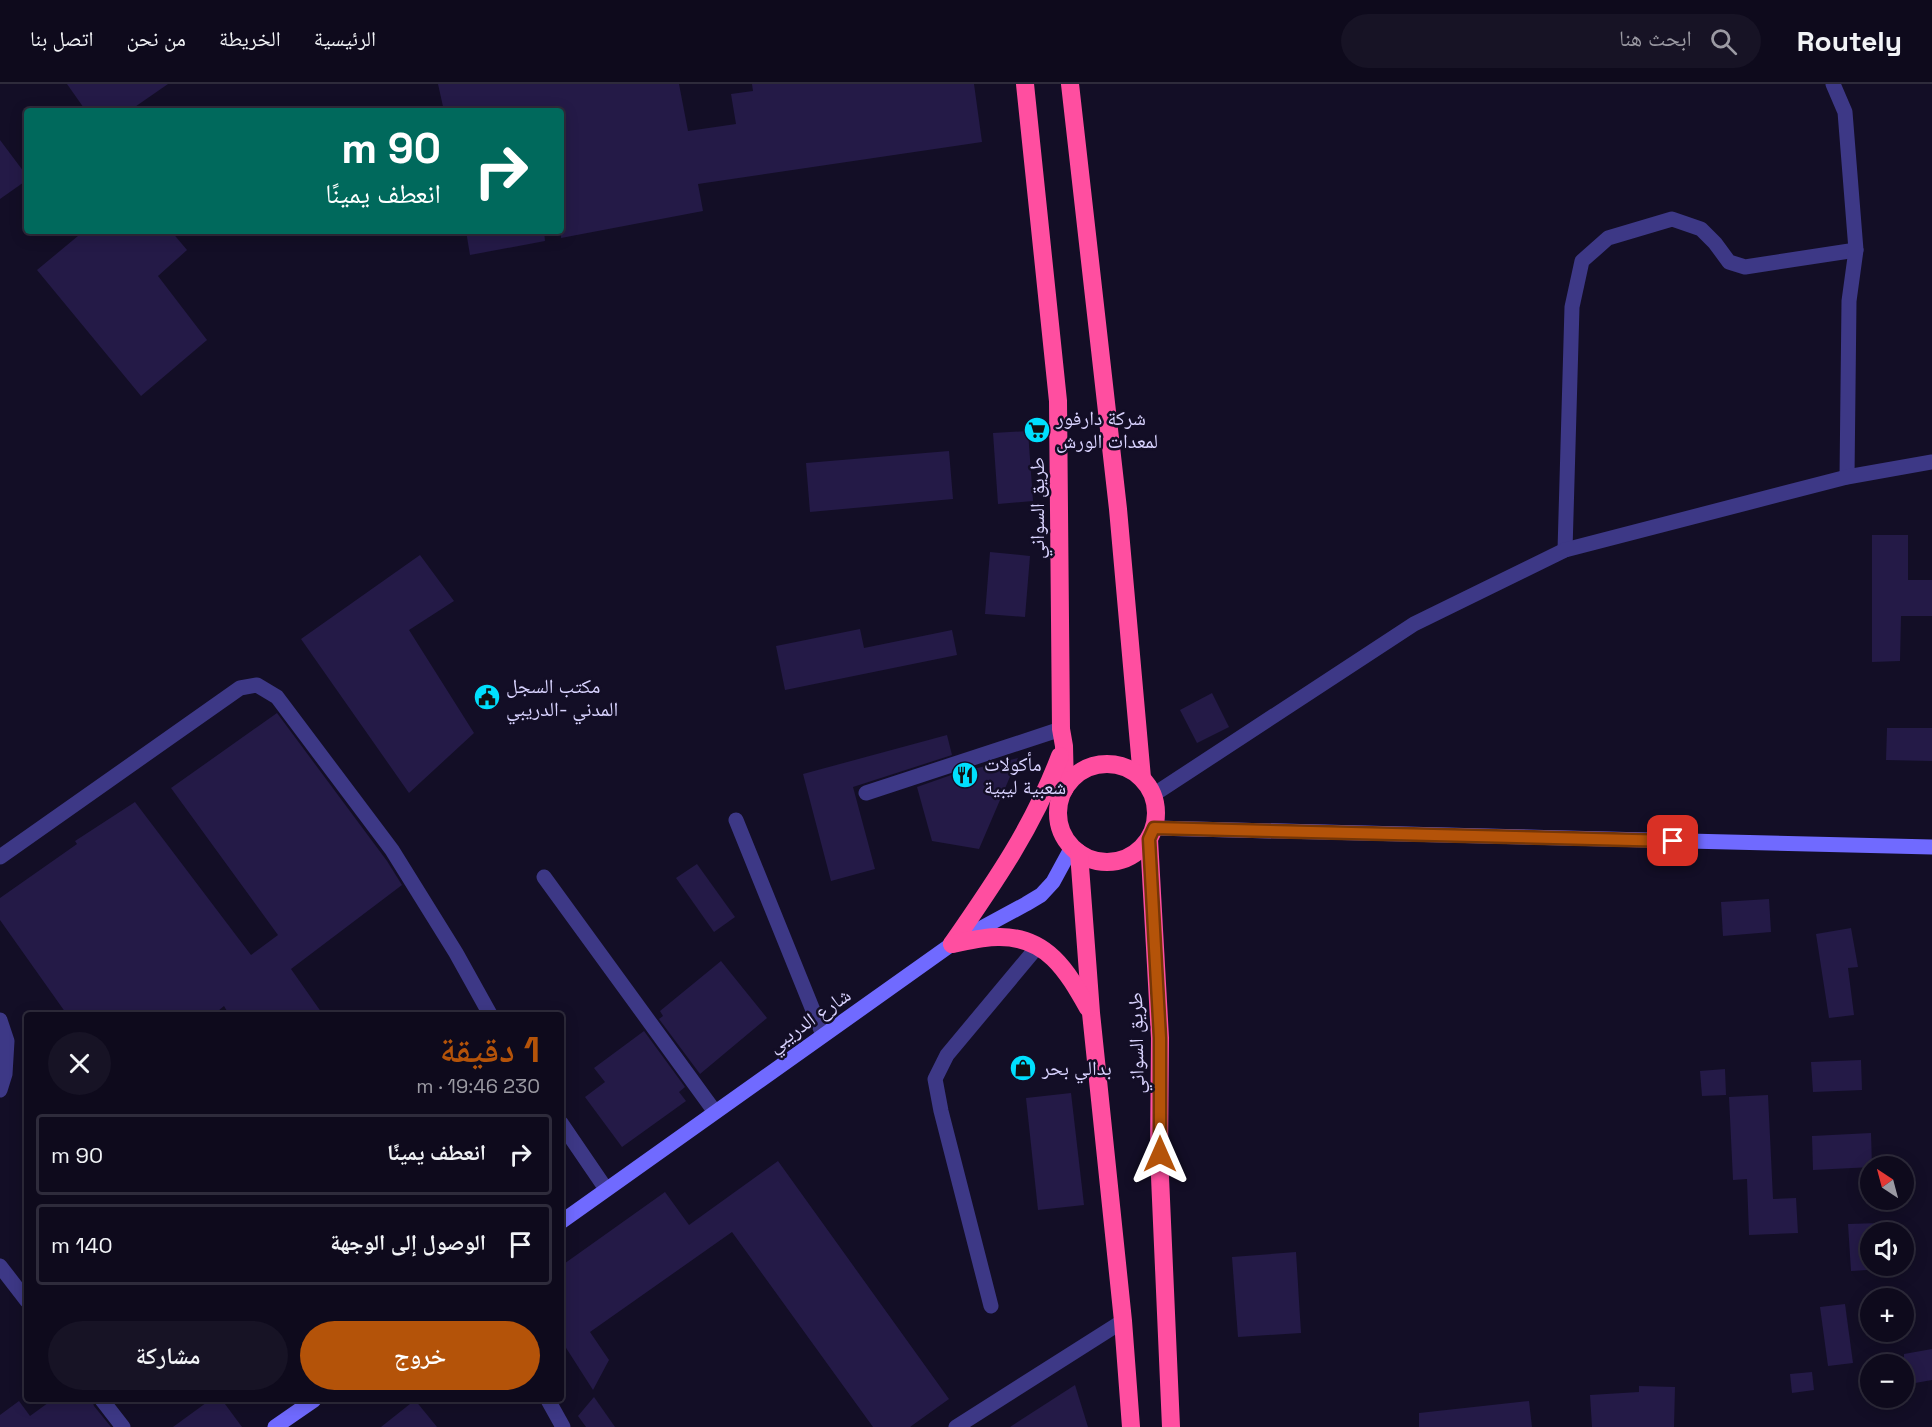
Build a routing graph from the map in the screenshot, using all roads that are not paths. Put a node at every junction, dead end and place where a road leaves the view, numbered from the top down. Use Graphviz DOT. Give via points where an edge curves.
graph roads {
  1 [pos="1025,84"];
  2 [pos="1070,84"];
  3 [pos="1833,84"];
  4 [pos="1856,250"];
  5 [pos="1932,462"];
  6 [pos="1847,477"];
  7 [pos="1565,550"];
  8 [pos="1062,738"];
  9 [pos="1142,778"];
  10 [pos="1065,788"];
  11 [pos="866,793"];
  12 [pos="1153,795"];
  13 [pos="736,820"];
  14 [pos="1151,833"];
  15 [pos="1932,848"];
  16 [pos="1075,850"];
  17 [pos="0,856"];
  18 [pos="544,877"];
  19 [pos="952,944"];
  20 [pos="1038,946"];
  21 [pos="489,1012"];
  22 [pos="1091,1013"];
  23 [pos="0,1020"];
  24 [pos="823,1035"];
  25 [pos="0,1090"];
  26 [pos="715,1112"];
  27 [pos="564,1127"];
  28 [pos="606,1190"];
  29 [pos="564,1220"];
  30 [pos="0,1266"];
  31 [pos="24,1297"];
  32 [pos="991,1306"];
  33 [pos="1123,1321"];
  34 [pos="104,1402"];
  35 [pos="311,1402"];
  36 [pos="549,1402"];
  37 [pos="123,1427"];
  38 [pos="275,1427"];
  39 [pos="563,1427"];
  40 [pos="956,1427"];
  41 [pos="1131,1427"];
  42 [pos="1171,1427"];
  1 -- 8 [label="highway, طريق السواني" via="1058,401"];
  2 -- 9 [label="highway" via="1117,497"];
  3 -- 4 [label="street" via="1845,112"];
  4 -- 6 [label="street" via="1849,301"];
  4 -- 7 [label="street" via="1745,267 1728,262 1701,229 1671,219 1608,238 1582,261 1572,307"];
  5 -- 6 [label="street"];
  6 -- 7 [label="street"];
  7 -- 12 [label="street" via="1414,624"];
  8 -- 10 [label="highway, طريق السواني"];
  8 -- 11 [label="street"];
  8 -- 19 [label="highway" via="1050,783 1024,836"];
  9 -- 10 [label="highway" via="1123,767 1101,764 1080,772"];
  9 -- 12 [label="highway"];
  10 -- 16 [label="highway" via="1059,803 1059,819 1063,834"];
  12 -- 14 [label="highway" via="1156,817"];
  13 -- 24 [label="street"];
  14 -- 15 [label="street"];
  14 -- 16 [label="highway" via="1142,848 1123,860 1100,861"];
  14 -- 42 [label="highway, طريق السواني"];
  16 -- 19 [label="street, شارع الدريبي" via="1041,894"];
  16 -- 22 [label="highway, طريق السواني"];
  17 -- 21 [label="street" via="240,688 257,685 276,697 392,850"];
  18 -- 26 [label="street"];
  19 -- 20 [label="highway" via="998,937"];
  19 -- 24 [label="street, شارع الدريبي"];
  20 -- 22 [label="highway" via="1068,974"];
  20 -- 32 [label="street" via="947,1056 935,1078"];
  22 -- 33 [label="highway, طريق السواني"];
  23 -- 25 [label="street" via="7,1041"];
  24 -- 26 [label="street, شارع الدريبي"];
  26 -- 28 [label="street, شارع الدريبي"];
  27 -- 28 [label="street"];
  28 -- 29 [label="street, شارع الدريبي"];
  30 -- 31 [label="street"];
  33 -- 40 [label="street"];
  33 -- 41 [label="highway, طريق السواني"];
  34 -- 37 [label="street"];
  35 -- 38 [label="street"];
  36 -- 39 [label="street"];
}
